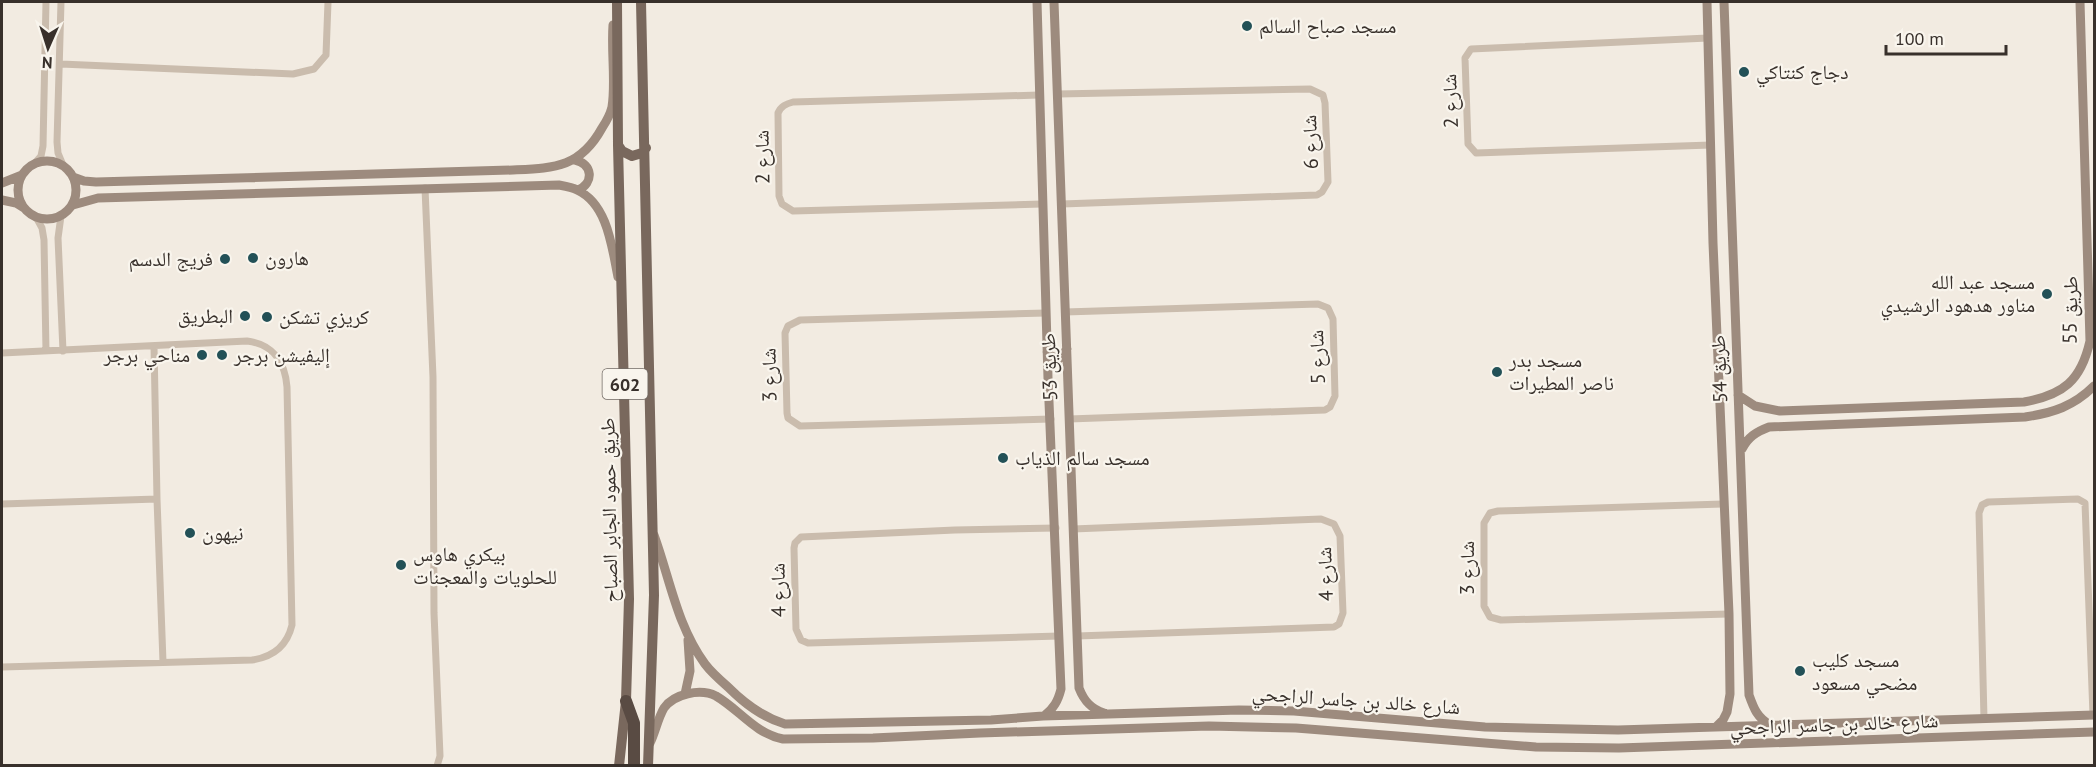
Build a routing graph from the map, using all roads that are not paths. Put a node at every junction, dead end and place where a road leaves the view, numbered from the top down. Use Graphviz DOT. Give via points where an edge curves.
graph roads {
  1 [pos="46,2"];
  2 [pos="61,2"];
  3 [pos="328,2"];
  4 [pos="616,2"];
  5 [pos="641,2"];
  6 [pos="1037,2"];
  7 [pos="1054,2"];
  8 [pos="1707,2"];
  9 [pos="1724,2"];
  10 [pos="2080,2"];
  11 [pos="1708,38"];
  12 [pos="61,64"];
  13 [pos="1727,79"];
  14 [pos="1709,80"];
  15 [pos="1058,94"];
  16 [pos="1039,95"];
  17 [pos="1710,105"];
  18 [pos="1728,105"];
  19 [pos="618,145"];
  20 [pos="1711,145"];
  21 [pos="646,148"];
  22 [pos="575,160"];
  23 [pos="34,164"];
  24 [pos="63,165"];
  25 [pos="22,175"];
  26 [pos="73,177"];
  27 [pos="2,183"];
  28 [pos="425,188"];
  29 [pos="578,190"];
  30 [pos="2,200"];
  31 [pos="1042,204"];
  32 [pos="1062,204"];
  33 [pos="73,205"];
  34 [pos="24,208"];
  35 [pos="61,216"];
  36 [pos="36,217"];
  37 [pos="2091,253"];
  38 [pos="2092,270"];
  39 [pos="623,303"];
  40 [pos="1065,312"];
  41 [pos="1046,313"];
  42 [pos="154,346"];
  43 [pos="1067,349"];
  44 [pos="46,351"];
  45 [pos="63,351"];
  46 [pos="1047,352"];
  47 [pos="2,353"];
  48 [pos="1048,378"];
  49 [pos="1068,378"];
  50 [pos="2094,386"];
  51 [pos="1738,395"];
  52 [pos="1780,411"];
  53 [pos="1051,419"];
  54 [pos="1069,419"];
  55 [pos="1779,426"];
  56 [pos="1740,452"];
  57 [pos="157,499"];
  58 [pos="2,504"];
  59 [pos="20,504"];
  60 [pos="1723,504"];
  61 [pos="2,510"];
  62 [pos="1056,528"];
  63 [pos="1073,529"];
  64 [pos="654,534"];
  65 [pos="1729,614"];
  66 [pos="1059,636"];
  67 [pos="1077,636"];
  68 [pos="688,637"];
  69 [pos="163,662"];
  70 [pos="2,667"];
  71 [pos="1061,676"];
  72 [pos="1078,676"];
  73 [pos="1730,682"];
  74 [pos="1749,683"];
  75 [pos="685,694"];
  76 [pos="626,701"];
  77 [pos="1294,711"];
  78 [pos="1109,714"];
  79 [pos="2094,715"];
  80 [pos="1043,716"];
  81 [pos="1984,719"];
  82 [pos="1944,720"];
  83 [pos="1921,721"];
  84 [pos="856,723"];
  85 [pos="1772,726"];
  86 [pos="1485,727"];
  87 [pos="1716,727"];
  88 [pos="1296,728"];
  89 [pos="1545,730"];
  90 [pos="2094,732"];
  91 [pos="852,738"];
  92 [pos="1921,738"];
  93 [pos="1944,738"];
  94 [pos="1485,745"];
  95 [pos="648,746"];
  96 [pos="1536,747"];
  97 [pos="437,765"];
  98 [pos="619,765"];
  99 [pos="634,765"];
  100 [pos="648,765"];
  1 -- 23 [label="street" via="43,146"];
  2 -- 12 [label="street"];
  3 -- 12 [label="street" via="326,55 314,69 293,74"];
  4 -- 19 [label="main road, طريق حمود الجابر الصباح / 602"];
  4 -- 22 [label="street" via="611,109 597,139"];
  5 -- 21 [label="main road, 602"];
  6 -- 16 [label="street, طريق 53"];
  7 -- 15 [label="street, طريق 53"];
  8 -- 11 [label="street, طريق 54"];
  9 -- 13 [label="street, طريق 54"];
  10 -- 37 [label="street, طريق 55"];
  11 -- 14 [label="street, طريق 54"];
  11 -- 20 [label="street, شارع 2" via="1471,49 1465,58 1468,144 1476,153"];
  12 -- 24 [label="street" via="57,142"];
  13 -- 14 [label="street" via="1716,86"];
  13 -- 18 [label="street, طريق 54"];
  14 -- 17 [label="street, طريق 54"];
  15 -- 32 [label="street, طريق 53"];
  15 -- 32 [label="street, شارع 6" via="1310,89 1323,95 1326,115 1328,182 1317,195"];
  16 -- 31 [label="street, طريق 53"];
  16 -- 31 [label="street, شارع 2" via="785,105 778,113 779,196 782,204 793,211"];
  17 -- 18 [label="street" via="1721,99"];
  17 -- 20 [label="street, طريق 54"];
  18 -- 51 [label="street, طريق 54"];
  19 -- 21 [label="main road" via="632,156"];
  19 -- 39 [label="main road, طريق حمود الجابر الصباح / 602"];
  20 -- 60 [label="street, طريق 54"];
  21 -- 64 [label="main road, 602"];
  22 -- 26 [label="street" via="551,168 513,170 96,182"];
  22 -- 29 [label="street" via="590,171 586,185"];
  23 -- 24 [label="street" via="44,161"];
  23 -- 25 [label="street"];
  24 -- 26 [label="street"];
  25 -- 27 [label="street"];
  25 -- 34 [label="street" via="18,192"];
  26 -- 33 [label="street"];
  28 -- 29 [label="street" via="543,184"];
  28 -- 33 [label="street" via="98,198"];
  28 -- 97 [label="street" via="434,445 440,756"];
  29 -- 39 [label="street" via="599,210 606,225"];
  30 -- 34 [label="street"];
  31 -- 41 [label="street, طريق 53"];
  32 -- 40 [label="street, طريق 53"];
  33 -- 35 [label="street"];
  34 -- 36 [label="street"];
  35 -- 36 [label="street"];
  35 -- 45 [label="street" via="58,238"];
  36 -- 44 [label="street" via="44,240"];
  37 -- 38 [label="street, طريق 55"];
  38 -- 52 [label="street, طريق 55" via="2086,357 2068,385 2051,395 2024,402"];
  39 -- 76 [label="main road, طريق حمود الجابر الصباح / 602" via="629,599"];
  40 -- 43 [label="street, طريق 53"];
  40 -- 54 [label="street, شارع 5" via="1318,304 1328,308 1332,319 1335,396 1325,410"];
  41 -- 46 [label="street, طريق 53"];
  41 -- 53 [label="street, شارع 3" via="800,320 788,326 785,333 787,413 800,426"];
  42 -- 45 [label="street"];
  42 -- 57 [label="street"];
  42 -- 69 [label="street" via="254,341 271,349 281,361 287,387 290,633 278,651 261,659"];
  43 -- 46 [label="street" via="1059,359"];
  43 -- 49 [label="street, طريق 53"];
  44 -- 45 [label="street"];
  44 -- 47 [label="street"];
  46 -- 48 [label="street, طريق 53"];
  48 -- 49 [label="street" via="1058,369"];
  48 -- 53 [label="street, طريق 53"];
  49 -- 54 [label="street, طريق 53"];
  50 -- 55 [label="street" via="2067,407 2025,417"];
  51 -- 52 [label="street, طريق 55" via="1755,406"];
  51 -- 56 [label="street, طريق 54"];
  52 -- 55 [label="street" via="1775,417"];
  53 -- 62 [label="street, طريق 53"];
  54 -- 63 [label="street, طريق 53"];
  55 -- 56 [label="street" via="1754,434"];
  56 -- 74 [label="street, طريق 54"];
  57 -- 59 [label="street"];
  57 -- 69 [label="street"];
  58 -- 59 [label="street"];
  59 -- 61 [label="street"];
  60 -- 65 [label="street, طريق 54"];
  60 -- 65 [label="street, شارع 3" via="1490,513 1484,523 1484,606 1490,617 1502,620"];
  62 -- 66 [label="street, طريق 53"];
  62 -- 66 [label="street, شارع 4" via="801,537 794,548 796,629 801,640 808,643"];
  63 -- 67 [label="street, طريق 53"];
  63 -- 67 [label="street, شارع 4" via="1321,519 1334,524 1340,536 1343,613 1334,627"];
  64 -- 68 [label="street, شارع خالد بن جاسر الراجحي"];
  64 -- 95 [label="main road, 602"];
  65 -- 73 [label="street, طريق 54"];
  66 -- 71 [label="street, طريق 53"];
  67 -- 72 [label="street, طريق 53"];
  68 -- 75 [label="street" via="690,671"];
  68 -- 84 [label="street, شارع خالد بن جاسر الراجحي" via="706,666 745,704 767,717 785,724"];
  69 -- 70 [label="street"];
  71 -- 72 [label="street" via="1067,681"];
  71 -- 80 [label="street, طريق 53" via="1058,700"];
  72 -- 78 [label="street, طريق 53" via="1083,698 1094,710"];
  73 -- 74 [label="street" via="1742,688"];
  73 -- 87 [label="street, طريق 54" via="1727,712"];
  74 -- 85 [label="street, طريق 54" via="1755,712"];
  75 -- 91 [label="street, شارع خالد بن جاسر الراجحي" via="716,697 770,736"];
  75 -- 95 [label="street" via="665,706"];
  76 -- 98 [label="main road, طريق حمود الجابر الصباح / 602"];
  76 -- 99 [label="highway" via="634,723"];
  77 -- 78 [label="street, شارع خالد بن جاسر الراجحي"];
  77 -- 86 [label="street, شارع خالد بن جاسر الراجحي"];
  77 -- 88 [label="street" via="1302,716"];
  78 -- 80 [label="street, شارع خالد بن جاسر الراجحي"];
  79 -- 81 [label="street, شارع خالد بن جاسر الراجحي"];
  79 -- 81 [label="street" via="2085,504 2078,499 1999,501 1982,505 1979,513"];
  80 -- 84 [label="street, شارع خالد بن جاسر الراجحي"];
  81 -- 82 [label="street, شارع خالد بن جاسر الراجحي"];
  82 -- 83 [label="street, شارع خالد بن جاسر الراجحي"];
  82 -- 93 [label="street"];
  83 -- 85 [label="street, شارع خالد بن جاسر الراجحي"];
  83 -- 92 [label="street" via="1925,732"];
  84 -- 91 [label="street" via="845,731"];
  85 -- 87 [label="street, شارع خالد بن جاسر الراجحي"];
  86 -- 89 [label="street, شارع خالد بن جاسر الراجحي"];
  86 -- 94 [label="street" via="1490,735"];
  87 -- 89 [label="street, شارع خالد بن جاسر الراجحي"];
  88 -- 91 [label="street, شارع خالد بن جاسر الراجحي" via="1209,726"];
  88 -- 94 [label="street, شارع خالد بن جاسر الراجحي"];
  89 -- 96 [label="street" via="1532,736 1531,744"];
  90 -- 93 [label="street, شارع خالد بن جاسر الراجحي"];
  92 -- 93 [label="street, شارع خالد بن جاسر الراجحي"];
  92 -- 96 [label="street, شارع خالد بن جاسر الراجحي"];
  94 -- 96 [label="street, شارع خالد بن جاسر الراجحي"];
  95 -- 100 [label="main road, 602"];
}
